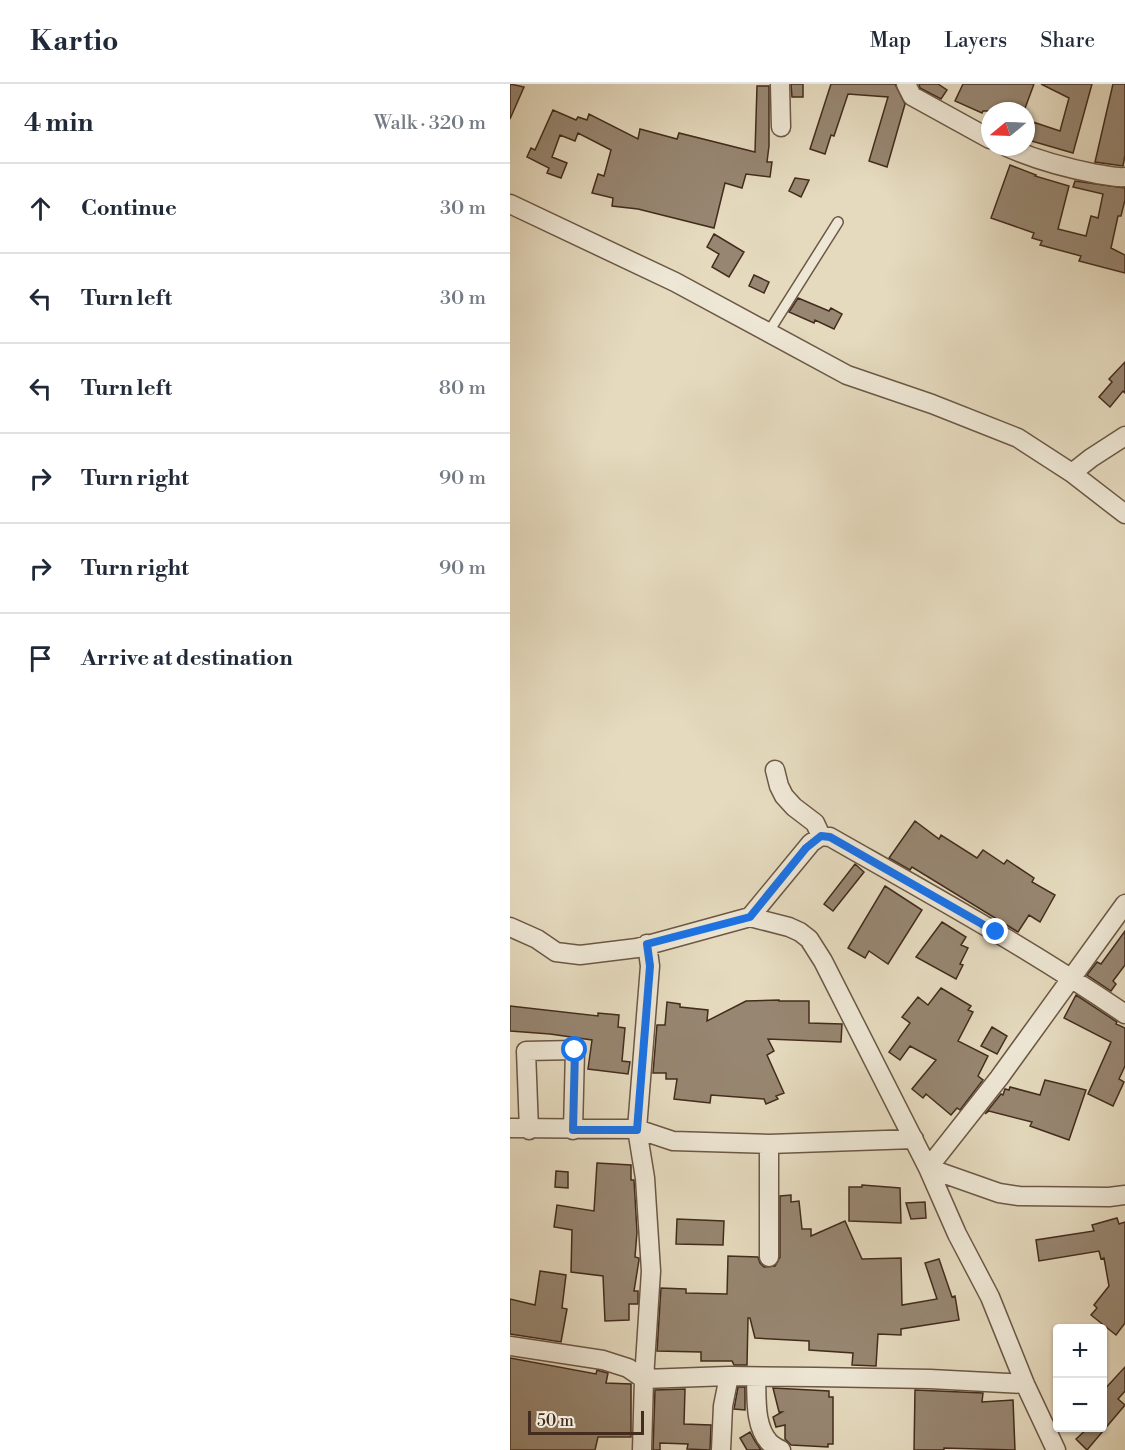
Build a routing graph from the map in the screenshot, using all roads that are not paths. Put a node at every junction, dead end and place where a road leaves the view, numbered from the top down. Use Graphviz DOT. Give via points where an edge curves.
graph roads {
  1 [pos="780,84"];
  2 [pos="906,84"];
  3 [pos="781,128"];
  4 [pos="981,134"];
  5 [pos="1028,156"];
  6 [pos="1125,177"];
  7 [pos="510,204"];
  8 [pos="838,222"];
  9 [pos="768,333"];
  10 [pos="1125,436"];
  11 [pos="1072,473"];
  12 [pos="1125,514"];
  13 [pos="775,770"];
  14 [pos="821,836"];
  15 [pos="1125,904"];
  16 [pos="750,917"];
  17 [pos="510,927"];
  18 [pos="647,944"];
  19 [pos="1072,978"];
  20 [pos="1125,1014"];
  21 [pos="510,1128"];
  22 [pos="529,1130"];
  23 [pos="573,1130"];
  24 [pos="637,1130"];
  25 [pos="914,1139"];
  26 [pos="769,1144"];
  27 [pos="928,1168"];
  28 [pos="1125,1195"];
  29 [pos="769,1257"];
  30 [pos="510,1346"];
  31 [pos="729,1376"];
  32 [pos="756,1377"];
  33 [pos="644,1379"];
  34 [pos="1025,1384"];
  35 [pos="642,1450"];
  36 [pos="721,1450"];
  37 [pos="781,1450"];
  38 [pos="1056,1450"];
  1 -- 3 [label="street"];
  2 -- 4 [label="street" via="912,96"];
  5 -- 6 [label="street" via="1086,172"];
  7 -- 9 [label="street" via="675,282"];
  8 -- 9 [label="lane"];
  9 -- 11 [label="street" via="847,375 1018,438"];
  10 -- 11 [label="street"];
  11 -- 12 [label="street"];
  13 -- 14 [label="street" via="784,796 815,823"];
  14 -- 16 [label="street" via="806,848"];
  14 -- 19 [label="street" via="830,837"];
  15 -- 19 [label="street"];
  16 -- 18 [label="street"];
  16 -- 25 [label="street" via="789,927 809,939"];
  17 -- 18 [label="street" via="566,954 613,952"];
  18 -- 24 [label="street" via="650,966"];
  19 -- 20 [label="street"];
  19 -- 27 [label="street"];
  21 -- 22 [label="street"];
  22 -- 23 [label="street"];
  22 -- 23 [label="street" via="526,1051 575,1050"];
  23 -- 24 [label="street"];
  24 -- 26 [label="street" via="673,1141"];
  24 -- 33 [label="street" via="645,1178 651,1271"];
  25 -- 26 [label="street"];
  25 -- 27 [label="street"];
  26 -- 29 [label="street"];
  27 -- 28 [label="street" via="999,1193 1019,1196"];
  27 -- 34 [label="street" via="990,1297"];
  30 -- 33 [label="street" via="603,1360 628,1368"];
  31 -- 32 [label="street"];
  31 -- 33 [label="street"];
  31 -- 36 [label="street"];
  32 -- 34 [label="street"];
  32 -- 37 [label="street" via="761,1426 769,1442"];
  33 -- 35 [label="street"];
  34 -- 38 [label="street"];
}
